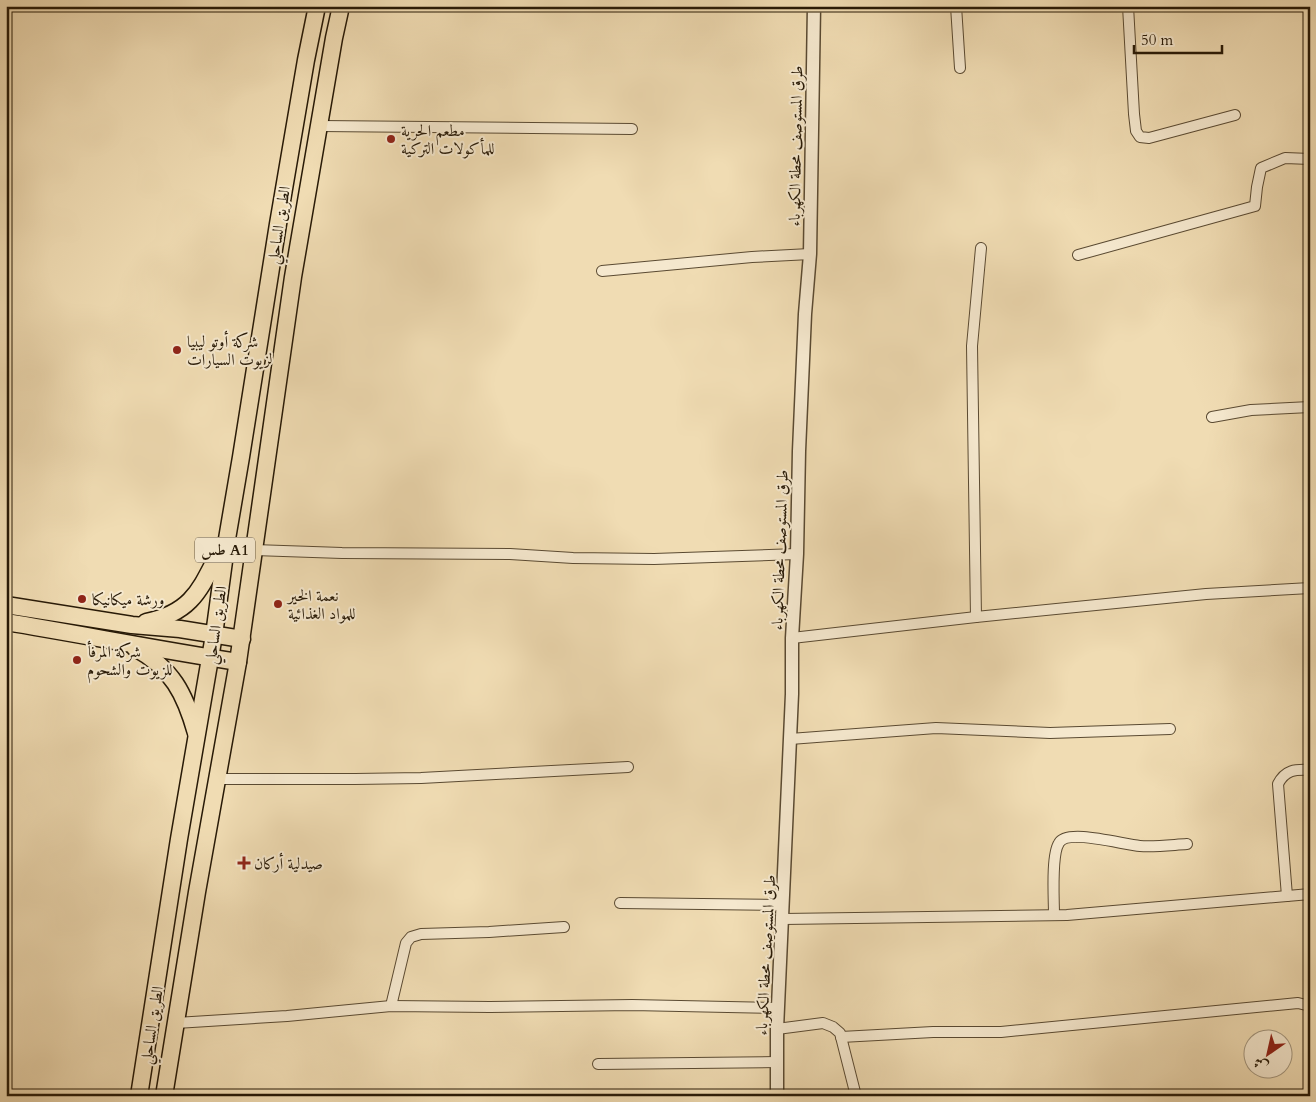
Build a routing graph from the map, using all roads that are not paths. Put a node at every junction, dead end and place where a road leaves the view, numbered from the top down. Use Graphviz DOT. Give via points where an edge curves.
graph roads {
  1 [pos="317,6"];
  2 [pos="341,6"];
  3 [pos="722,6"];
  4 [pos="757,6"];
  5 [pos="814,6"];
  6 [pos="956,6"];
  7 [pos="1128,6"];
  8 [pos="960,68"];
  9 [pos="1235,115"];
  10 [pos="320,126"];
  11 [pos="632,129"];
  12 [pos="1310,159"];
  13 [pos="981,248"];
  14 [pos="810,254"];
  15 [pos="1078,255"];
  16 [pos="602,271"];
  17 [pos="1310,407"];
  18 [pos="1212,417"];
  19 [pos="227,539"];
  20 [pos="254,550"];
  21 [pos="796,554"];
  22 [pos="1310,588"];
  23 [pos="6,604"];
  24 [pos="976,617"];
  25 [pos="6,622"];
  26 [pos="132,625"];
  27 [pos="214,635"];
  28 [pos="792,638"];
  29 [pos="242,639"];
  30 [pos="122,642"];
  31 [pos="211,658"];
  32 [pos="238,662"];
  33 [pos="1170,729"];
  34 [pos="198,737"];
  35 [pos="790,739"];
  36 [pos="628,767"];
  37 [pos="1310,770"];
  38 [pos="218,779"];
  39 [pos="1186,844"];
  40 [pos="1310,894"];
  41 [pos="1287,896"];
  42 [pos="620,903"];
  43 [pos="784,905"];
  44 [pos="1054,915"];
  45 [pos="783,919"];
  46 [pos="564,927"];
  47 [pos="391,1006"];
  48 [pos="1310,1006"];
  49 [pos="778,1008"];
  50 [pos="176,1024"];
  51 [pos="777,1029"];
  52 [pos="840,1038"];
  53 [pos="777,1062"];
  54 [pos="598,1064"];
  55 [pos="140,1096"];
  56 [pos="164,1096"];
  57 [pos="777,1096"];
  58 [pos="856,1096"];
  1 -- 19 [label="highway, الطريق الساحلي / طس A1"];
  2 -- 10 [label="highway, الطريق الساحلي / طس A1"];
  3 -- 4 [label="street"];
  5 -- 14 [label="street, طرق المستوصف محطة الكهرباء"];
  6 -- 8 [label="street"];
  7 -- 9 [label="street" via="1134,114 1140,137 1150,138"];
  10 -- 11 [label="street"];
  10 -- 20 [label="highway, الطريق الساحلي / طس A1" via="293,277"];
  12 -- 15 [label="street" via="1285,158 1261,168 1256,206"];
  13 -- 24 [label="street" via="972,346"];
  14 -- 16 [label="street"];
  14 -- 21 [label="street, طرق المستوصف محطة الكهرباء"];
  17 -- 18 [label="street" via="1251,410"];
  19 -- 26 [label="highway" via="197,594 182,609"];
  19 -- 27 [label="highway, الطريق الساحلي / طس A1"];
  20 -- 21 [label="street" via="645,559"];
  20 -- 29 [label="highway, الطريق الساحلي / طس A1"];
  21 -- 28 [label="street, طرق المستوصف محطة الكهرباء"];
  22 -- 24 [label="street" via="1206,594"];
  23 -- 26 [label="highway"];
  24 -- 28 [label="street"];
  25 -- 30 [label="highway"];
  26 -- 27 [label="highway"];
  27 -- 29 [label="highway"];
  27 -- 31 [label="highway, الطريق الساحلي / طس A1"];
  28 -- 35 [label="street, طرق المستوصف محطة الكهرباء"];
  29 -- 32 [label="highway, الطريق الساحلي / طس A1"];
  30 -- 31 [label="highway"];
  30 -- 34 [label="highway" via="150,656 175,682 184,697"];
  31 -- 32 [label="highway"];
  31 -- 34 [label="highway, الطريق الساحلي / طس A1"];
  32 -- 38 [label="highway, الطريق الساحلي / طس A1"];
  33 -- 35 [label="street" via="1050,733 936,728"];
  34 -- 55 [label="highway, الطريق الساحلي / طس A1"];
  35 -- 43 [label="street, طرق المستوصف محطة الكهرباء"];
  36 -- 38 [label="street" via="392,778"];
  37 -- 41 [label="street" via="1284,774 1278,784"];
  38 -- 50 [label="highway, الطريق الساحلي / طس A1"];
  39 -- 44 [label="street" via="1140,846 1070,836 1062,838 1054,856"];
  40 -- 41 [label="street"];
  41 -- 44 [label="street"];
  42 -- 43 [label="street"];
  43 -- 45 [label="street, طرق المستوصف محطة الكهرباء"];
  44 -- 45 [label="street"];
  45 -- 49 [label="street, طرق المستوصف محطة الكهرباء"];
  46 -- 47 [label="street" via="411,936 406,943"];
  47 -- 49 [label="street"];
  47 -- 50 [label="street"];
  48 -- 52 [label="street" via="1298,1003 1001,1032 933,1032"];
  49 -- 51 [label="street, طرق المستوصف محطة الكهرباء"];
  50 -- 56 [label="highway, الطريق الساحلي / طس A1"];
  51 -- 52 [label="street" via="823,1023 840,1033"];
  51 -- 53 [label="street, طرق المستوصف محطة الكهرباء"];
  52 -- 58 [label="street"];
  53 -- 54 [label="street"];
  53 -- 57 [label="street, طرق المستوصف محطة الكهرباء"];
}
